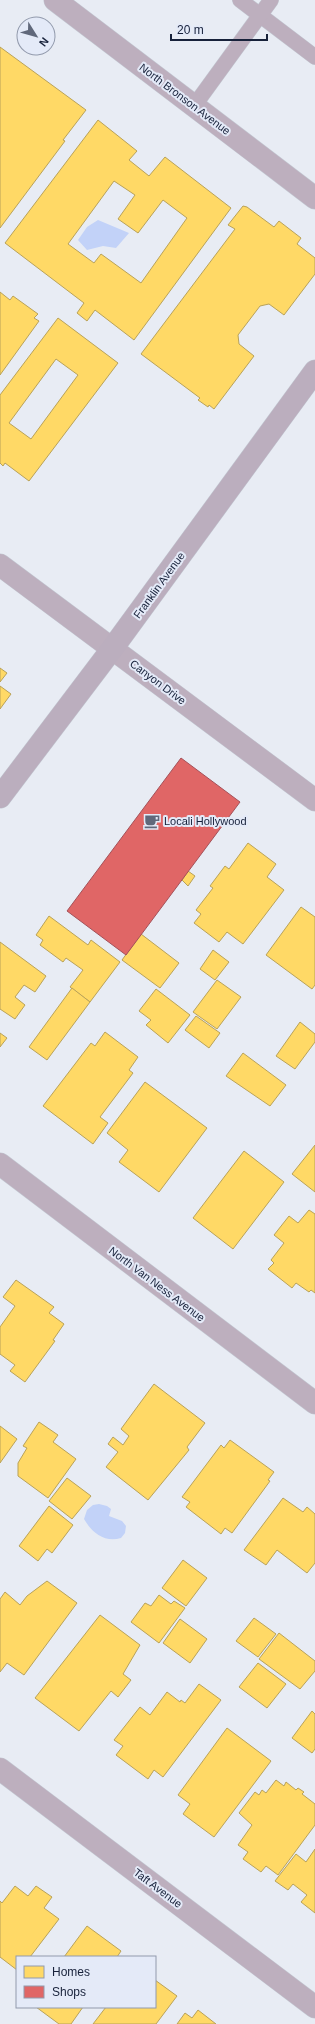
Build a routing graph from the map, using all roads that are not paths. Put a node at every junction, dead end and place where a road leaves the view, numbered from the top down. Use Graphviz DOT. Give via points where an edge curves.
graph roads {
  1 [pos="55,0"];
  2 [pos="240,0"];
  3 [pos="271,0"];
  4 [pos="260,15"];
  5 [pos="315,57"];
  6 [pos="194,106"];
  7 [pos="315,198"];
  8 [pos="315,371"];
  9 [pos="0,565"];
  10 [pos="112,648"];
  11 [pos="0,797"];
  12 [pos="315,800"];
  13 [pos="0,1164"];
  14 [pos="315,1403"];
  15 [pos="0,1769"];
  16 [pos="315,2007"];
  1 -- 6 [label="street, North Bronson Avenue"];
  2 -- 4 [label="lane"];
  3 -- 4 [label="lane"];
  4 -- 5 [label="lane"];
  4 -- 6 [label="lane"];
  6 -- 7 [label="street, North Bronson Avenue"];
  8 -- 10 [label="main road, Franklin Avenue"];
  9 -- 10 [label="street, Canyon Drive"];
  10 -- 11 [label="main road, Franklin Avenue"];
  10 -- 12 [label="street, Canyon Drive"];
  13 -- 14 [label="street, North Van Ness Avenue"];
  15 -- 16 [label="street, Taft Avenue"];
}
